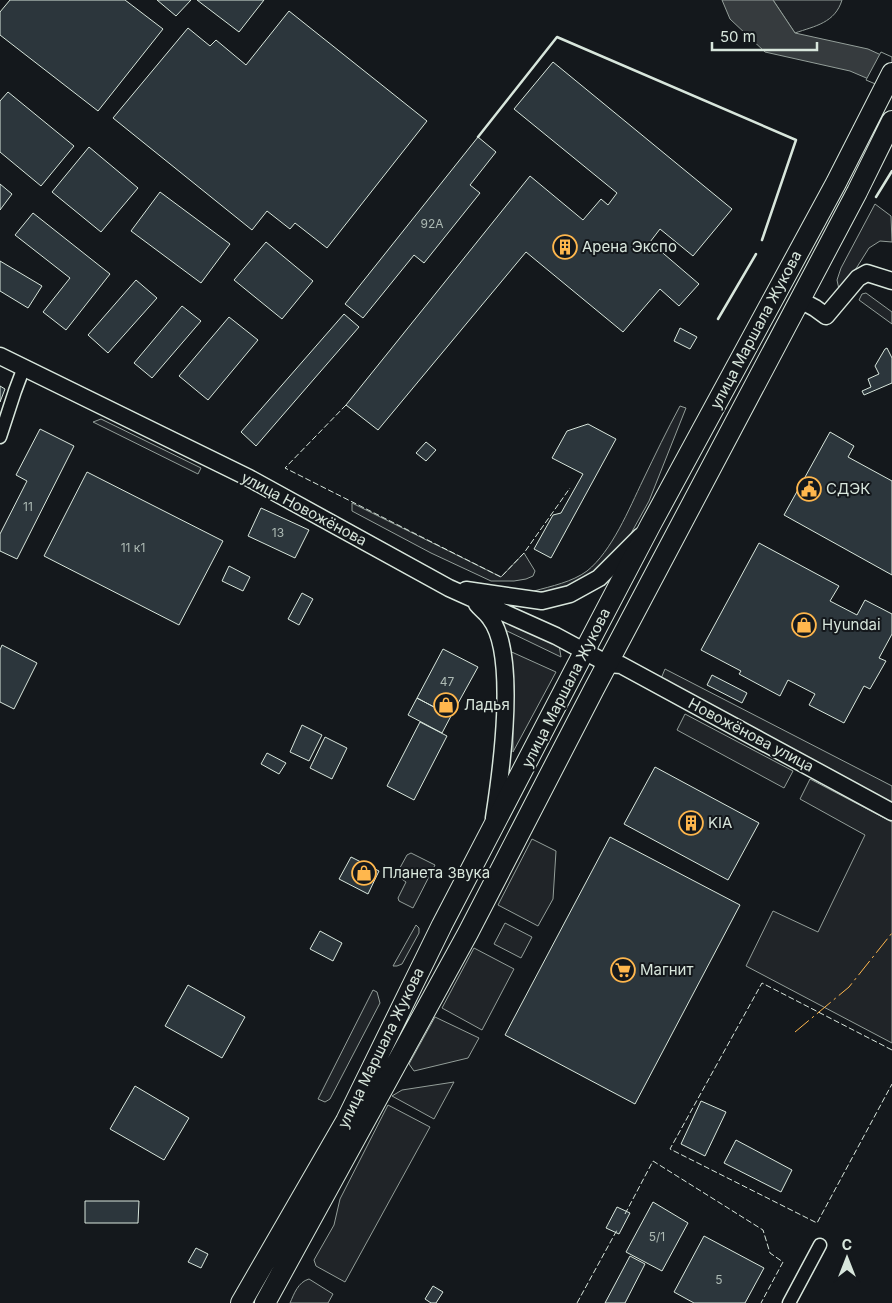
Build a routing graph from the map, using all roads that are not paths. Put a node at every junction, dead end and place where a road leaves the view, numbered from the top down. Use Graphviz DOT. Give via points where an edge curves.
graph roads {
  1 [pos="892,73"];
  2 [pos="892,121"];
  3 [pos="892,281"];
  4 [pos="800,300"];
  5 [pos="0,356"];
  6 [pos="24,368"];
  7 [pos="0,437"];
  8 [pos="650,526"];
  9 [pos="449,588"];
  10 [pos="584,652"];
  11 [pos="608,664"];
  12 [pos="892,812"];
  13 [pos="493,826"];
  14 [pos="820,1245"];
  15 [pos="241,1303"];
  16 [pos="265,1303"];
  17 [pos="789,1303"];
  1 -- 8 [label="main road, улица Маршала Жукова"];
  2 -- 4 [label="main road, улица Маршала Жукова"];
  3 -- 4 [label="street" via="867,273 858,278 826,316"];
  4 -- 11 [label="main road, улица Маршала Жукова"];
  5 -- 6 [label="street, улица Новожёнова"];
  6 -- 7 [label="street"];
  6 -- 9 [label="street, улица Новожёнова" via="249,478"];
  8 -- 9 [label="street" via="599,578 570,594 542,601"];
  8 -- 10 [label="main road, улица Маршала Жукова"];
  9 -- 10 [label="street, улица Новожёнова"];
  9 -- 13 [label="street" via="477,604 491,618 500,640 505,715"];
  10 -- 11 [label="street, улица Новожёнова"];
  10 -- 13 [label="main road, улица Маршала Жукова"];
  11 -- 12 [label="street, Новожёнова улица" via="621,665"];
  11 -- 16 [label="main road, улица Маршала Жукова" via="468,933"];
  13 -- 15 [label="main road, улица Маршала Жукова" via="346,1121"];
  14 -- 17 [label="street"];
}
